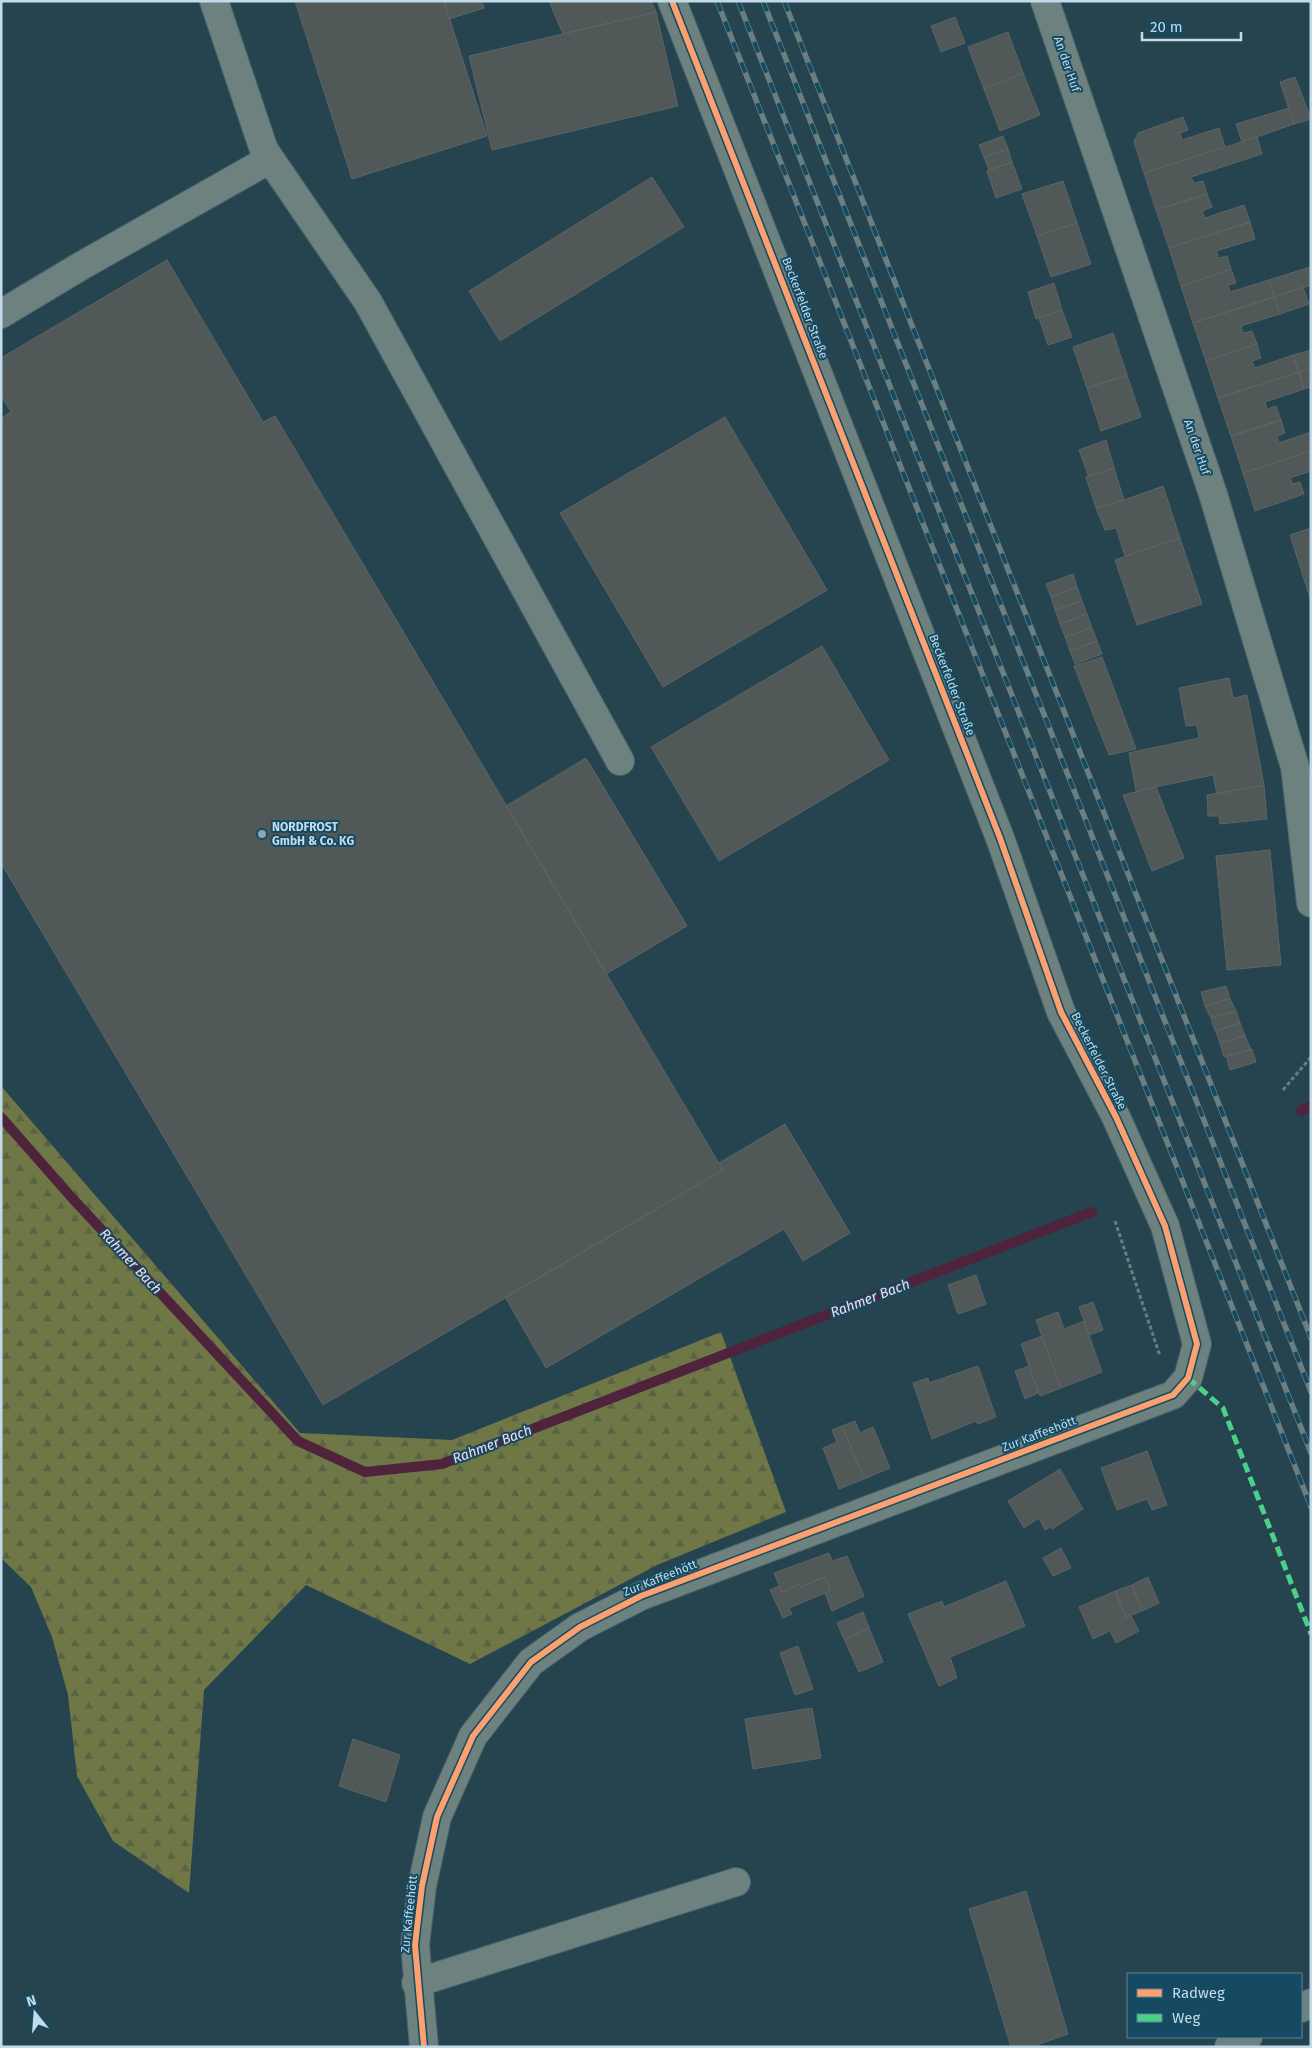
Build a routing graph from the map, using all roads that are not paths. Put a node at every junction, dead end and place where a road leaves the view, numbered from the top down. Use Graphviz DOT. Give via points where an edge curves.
graph roads {
  1 [pos="214,1"];
  2 [pos="672,1"];
  3 [pos="1045,1"];
  4 [pos="270,159"];
  5 [pos="1,314"];
  6 [pos="620,761"];
  7 [pos="1311,903"];
  8 [pos="1181,1386"];
  9 [pos="736,1882"];
  10 [pos="416,1983"];
  11 [pos="1246,2038"];
  12 [pos="424,2047"];
  13 [pos="1229,2047"];
  1 -- 4 [label="street" via="264,150"];
  2 -- 8 [label="street, Beckerfelder Straße" via="1000,838 1061,1012 1116,1117 1165,1226 1196,1344"];
  3 -- 7 [label="street, An der Huf" via="1213,494 1295,767"];
  4 -- 5 [label="street"];
  4 -- 6 [label="street" via="368,302"];
  8 -- 10 [label="street, Zur Kaffeehött" via="641,1596 580,1627 531,1662 473,1736 437,1817 422,1886 416,1935"];
  9 -- 10 [label="street"];
  10 -- 12 [label="street, Zur Kaffeehött"];
  11 -- 13 [label="street"];
}
